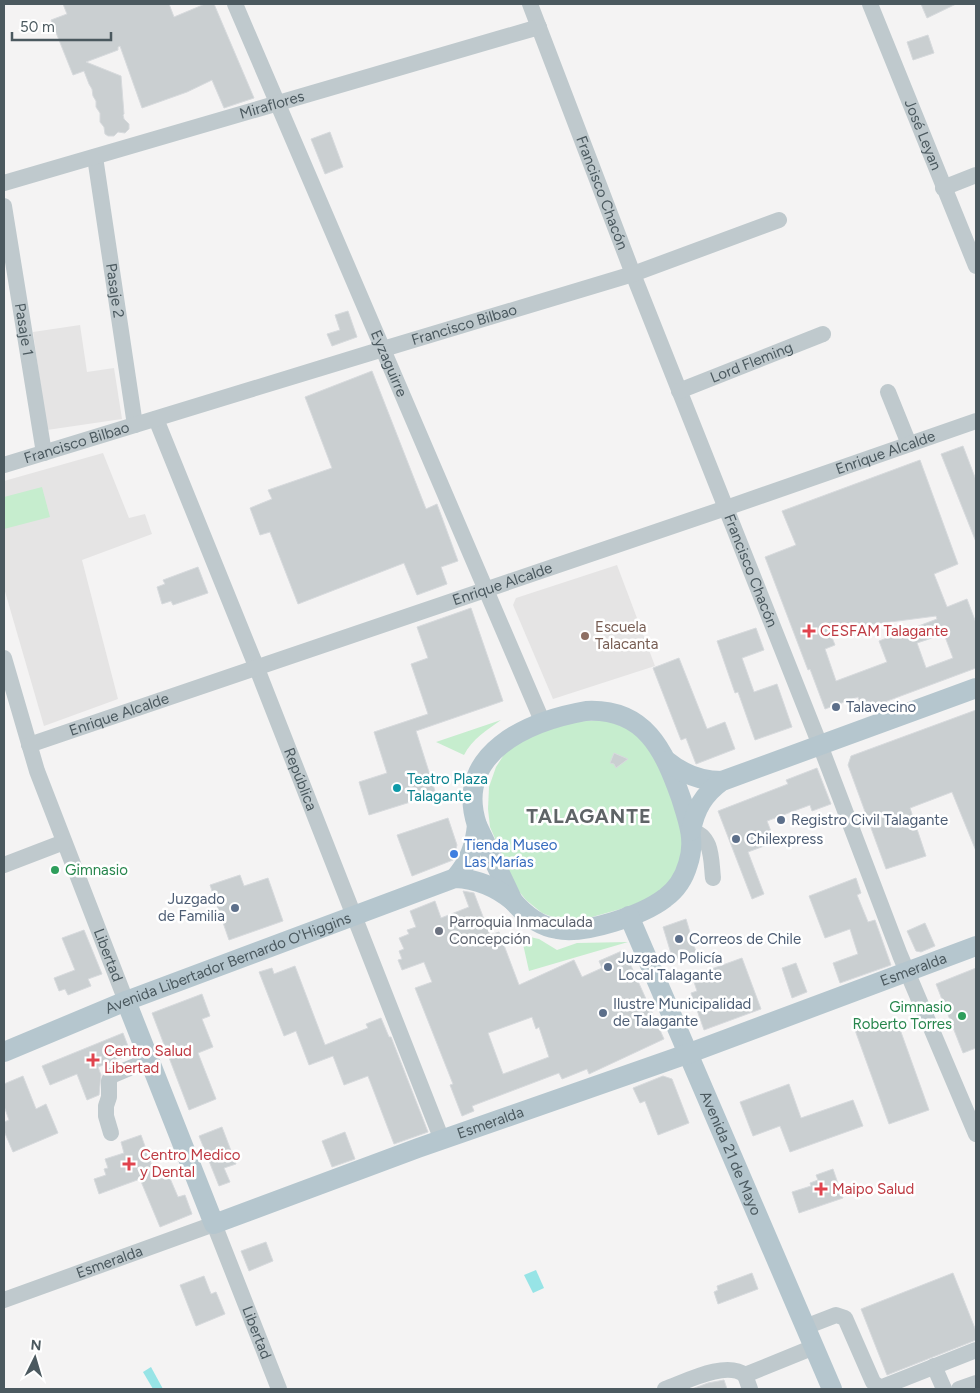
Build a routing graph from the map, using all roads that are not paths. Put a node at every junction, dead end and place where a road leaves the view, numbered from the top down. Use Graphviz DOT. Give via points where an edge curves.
graph roads {
  1 [pos="235,4"];
  2 [pos="530,4"];
  3 [pos="870,4"];
  4 [pos="538,27"];
  5 [pos="278,103"];
  6 [pos="95,157"];
  7 [pos="976,175"];
  8 [pos="4,183"];
  9 [pos="943,188"];
  10 [pos="4,206"];
  11 [pos="780,220"];
  12 [pos="976,266"];
  13 [pos="633,274"];
  14 [pos="823,334"];
  15 [pos="383,349"];
  16 [pos="679,391"];
  17 [pos="888,392"];
  18 [pos="156,419"];
  19 [pos="976,421"];
  20 [pos="134,425"];
  21 [pos="909,444"];
  22 [pos="44,453"];
  23 [pos="4,466"];
  24 [pos="726,508"];
  25 [pos="486,590"];
  26 [pos="4,658"];
  27 [pos="256,668"];
  28 [pos="976,688"];
  29 [pos="543,723"];
  30 [pos="29,745"];
  31 [pos="820,745"];
  32 [pos="667,761"];
  33 [pos="722,780"];
  34 [pos="477,825"];
  35 [pos="692,832"];
  36 [pos="64,842"];
  37 [pos="4,865"];
  38 [pos="455,878"];
  39 [pos="713,878"];
  40 [pos="513,901"];
  41 [pos="354,916"];
  42 [pos="629,916"];
  43 [pos="976,946"];
  44 [pos="907,972"];
  45 [pos="126,1001"];
  46 [pos="4,1052"];
  47 [pos="687,1054"];
  48 [pos="149,1060"];
  49 [pos="972,1110"];
  50 [pos="111,1132"];
  51 [pos="976,1134"];
  52 [pos="442,1140"];
  53 [pos="214,1224"];
  54 [pos="4,1300"];
  55 [pos="806,1327"];
  56 [pos="814,1347"];
  57 [pos="976,1350"];
  58 [pos="934,1366"];
  59 [pos="747,1382"];
  60 [pos="976,1383"];
  61 [pos="279,1389"];
  62 [pos="665,1389"];
  63 [pos="832,1389"];
  64 [pos="944,1389"];
  65 [pos="960,1389"];
  1 -- 5 [label="street, Eyzaguirre"];
  2 -- 4 [label="street, Francisco Chacón"];
  3 -- 9 [label="street, José Leyan"];
  4 -- 5 [label="street, Miraflores"];
  4 -- 13 [label="street, Francisco Chacón"];
  5 -- 6 [label="street, Miraflores"];
  5 -- 15 [label="street, Eyzaguirre"];
  6 -- 8 [label="street, Miraflores"];
  6 -- 20 [label="street, Pasaje 2"];
  7 -- 9 [label="street"];
  9 -- 12 [label="street, José Leyan"];
  10 -- 22 [label="street, Pasaje 1"];
  11 -- 13 [label="street, Francisco Bilbao"];
  13 -- 15 [label="street, Francisco Bilbao"];
  13 -- 16 [label="street, Francisco Chacón"];
  14 -- 16 [label="street, Lord Fleming"];
  15 -- 18 [label="street, Francisco Bilbao"];
  15 -- 25 [label="street, Eyzaguirre"];
  16 -- 24 [label="street, Francisco Chacón"];
  17 -- 21 [label="street"];
  18 -- 20 [label="street, Francisco Bilbao"];
  18 -- 27 [label="street, República"];
  19 -- 21 [label="street, Enrique Alcalde"];
  20 -- 22 [label="street, Francisco Bilbao"];
  21 -- 24 [label="street, Enrique Alcalde"];
  22 -- 23 [label="street, Francisco Bilbao"];
  24 -- 25 [label="street, Enrique Alcalde"];
  24 -- 31 [label="street, Francisco Chacón"];
  25 -- 27 [label="street, Enrique Alcalde"];
  25 -- 29 [label="street, Eyzaguirre"];
  26 -- 30 [label="street, Libertad"];
  27 -- 30 [label="street, Enrique Alcalde"];
  27 -- 41 [label="street, República"];
  28 -- 31 [label="main road"];
  29 -- 32 [label="main road" via="586,711 616,714 645,730"];
  29 -- 34 [label="main road" via="509,737 485,760 473,795"];
  30 -- 36 [label="street, Libertad"];
  31 -- 33 [label="main road"];
  31 -- 44 [label="street, Francisco Chacón"];
  32 -- 33 [label="main road" via="693,777"];
  32 -- 35 [label="main road"];
  33 -- 35 [label="main road" via="701,802"];
  34 -- 38 [label="main road" via="470,857"];
  34 -- 40 [label="main road"];
  35 -- 39 [label="street" via="702,835 708,842"];
  35 -- 42 [label="main road" via="691,856 678,886 658,903"];
  36 -- 37 [label="street"];
  36 -- 45 [label="street, Libertad"];
  38 -- 40 [label="main road" via="482,883"];
  38 -- 41 [label="main road, Avenida Libertador Bernardo O'Higgins"];
  40 -- 42 [label="main road" via="538,923 565,931 587,930"];
  41 -- 45 [label="main road, Avenida Libertador Bernardo O'Higgins"];
  41 -- 52 [label="street, República"];
  42 -- 47 [label="main road, Avenida 21 de Mayo"];
  43 -- 44 [label="main road, Esmeralda"];
  44 -- 47 [label="main road, Esmeralda"];
  44 -- 49 [label="street, Francisco Chacón"];
  45 -- 46 [label="main road, Avenida Libertador Bernardo O'Higgins"];
  45 -- 48 [label="main road, Libertad"];
  47 -- 52 [label="main road, Esmeralda"];
  47 -- 55 [label="main road, Avenida 21 de Mayo"];
  48 -- 50 [label="street" via="111,1076 108,1081 106,1116"];
  48 -- 53 [label="main road, Libertad"];
  49 -- 51 [label="street, Francisco Chacón"];
  52 -- 53 [label="main road, Esmeralda"];
  53 -- 54 [label="street, Esmeralda"];
  53 -- 61 [label="street, Libertad"];
  55 -- 56 [label="main road, Avenida 21 de Mayo"];
  55 -- 58 [label="street" via="836,1315 845,1318 877,1387"];
  56 -- 59 [label="street"];
  56 -- 63 [label="main road, Avenida 21 de Mayo"];
  57 -- 58 [label="street"];
  58 -- 64 [label="street"];
  59 -- 62 [label="street" via="740,1370 730,1369"];
  60 -- 65 [label="street"];
}
